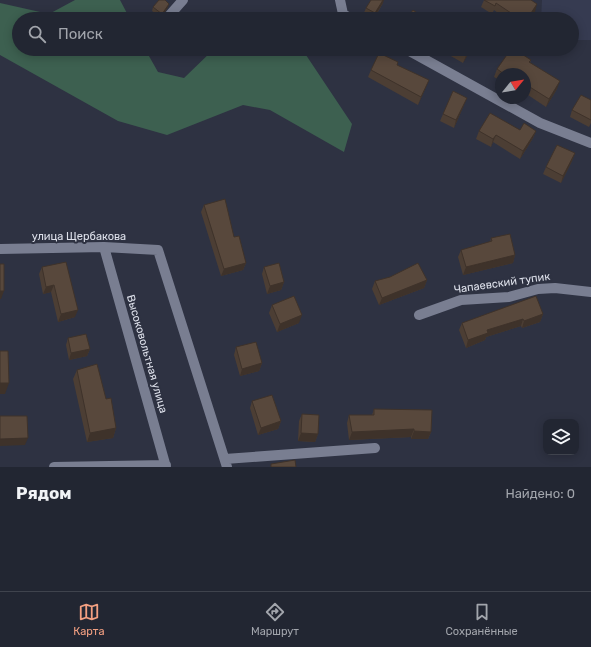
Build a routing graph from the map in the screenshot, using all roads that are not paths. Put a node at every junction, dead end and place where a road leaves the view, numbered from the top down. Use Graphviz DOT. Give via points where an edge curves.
graph roads {
  1 [pos="183,0"];
  2 [pos="340,0"];
  3 [pos="172,12"];
  4 [pos="346,12"];
  5 [pos="419,56"];
  6 [pos="591,143"];
  7 [pos="104,247"];
  8 [pos="0,249"];
  9 [pos="591,292"];
  10 [pos="419,315"];
  11 [pos="375,448"];
  12 [pos="226,463"];
  13 [pos="166,466"];
  14 [pos="54,467"];
  1 -- 3 [label="street"];
  2 -- 4 [label="street"];
  5 -- 6 [label="street" via="540,123"];
  7 -- 8 [label="street, улица Щербакова"];
  7 -- 12 [label="street, улица Щербакова" via="158,250"];
  7 -- 13 [label="street, Высоковольтная улица"];
  9 -- 10 [label="street, Чапаевский тупик" via="556,288 509,297 461,300"];
  11 -- 12 [label="street"];
  13 -- 14 [label="street"];
}
